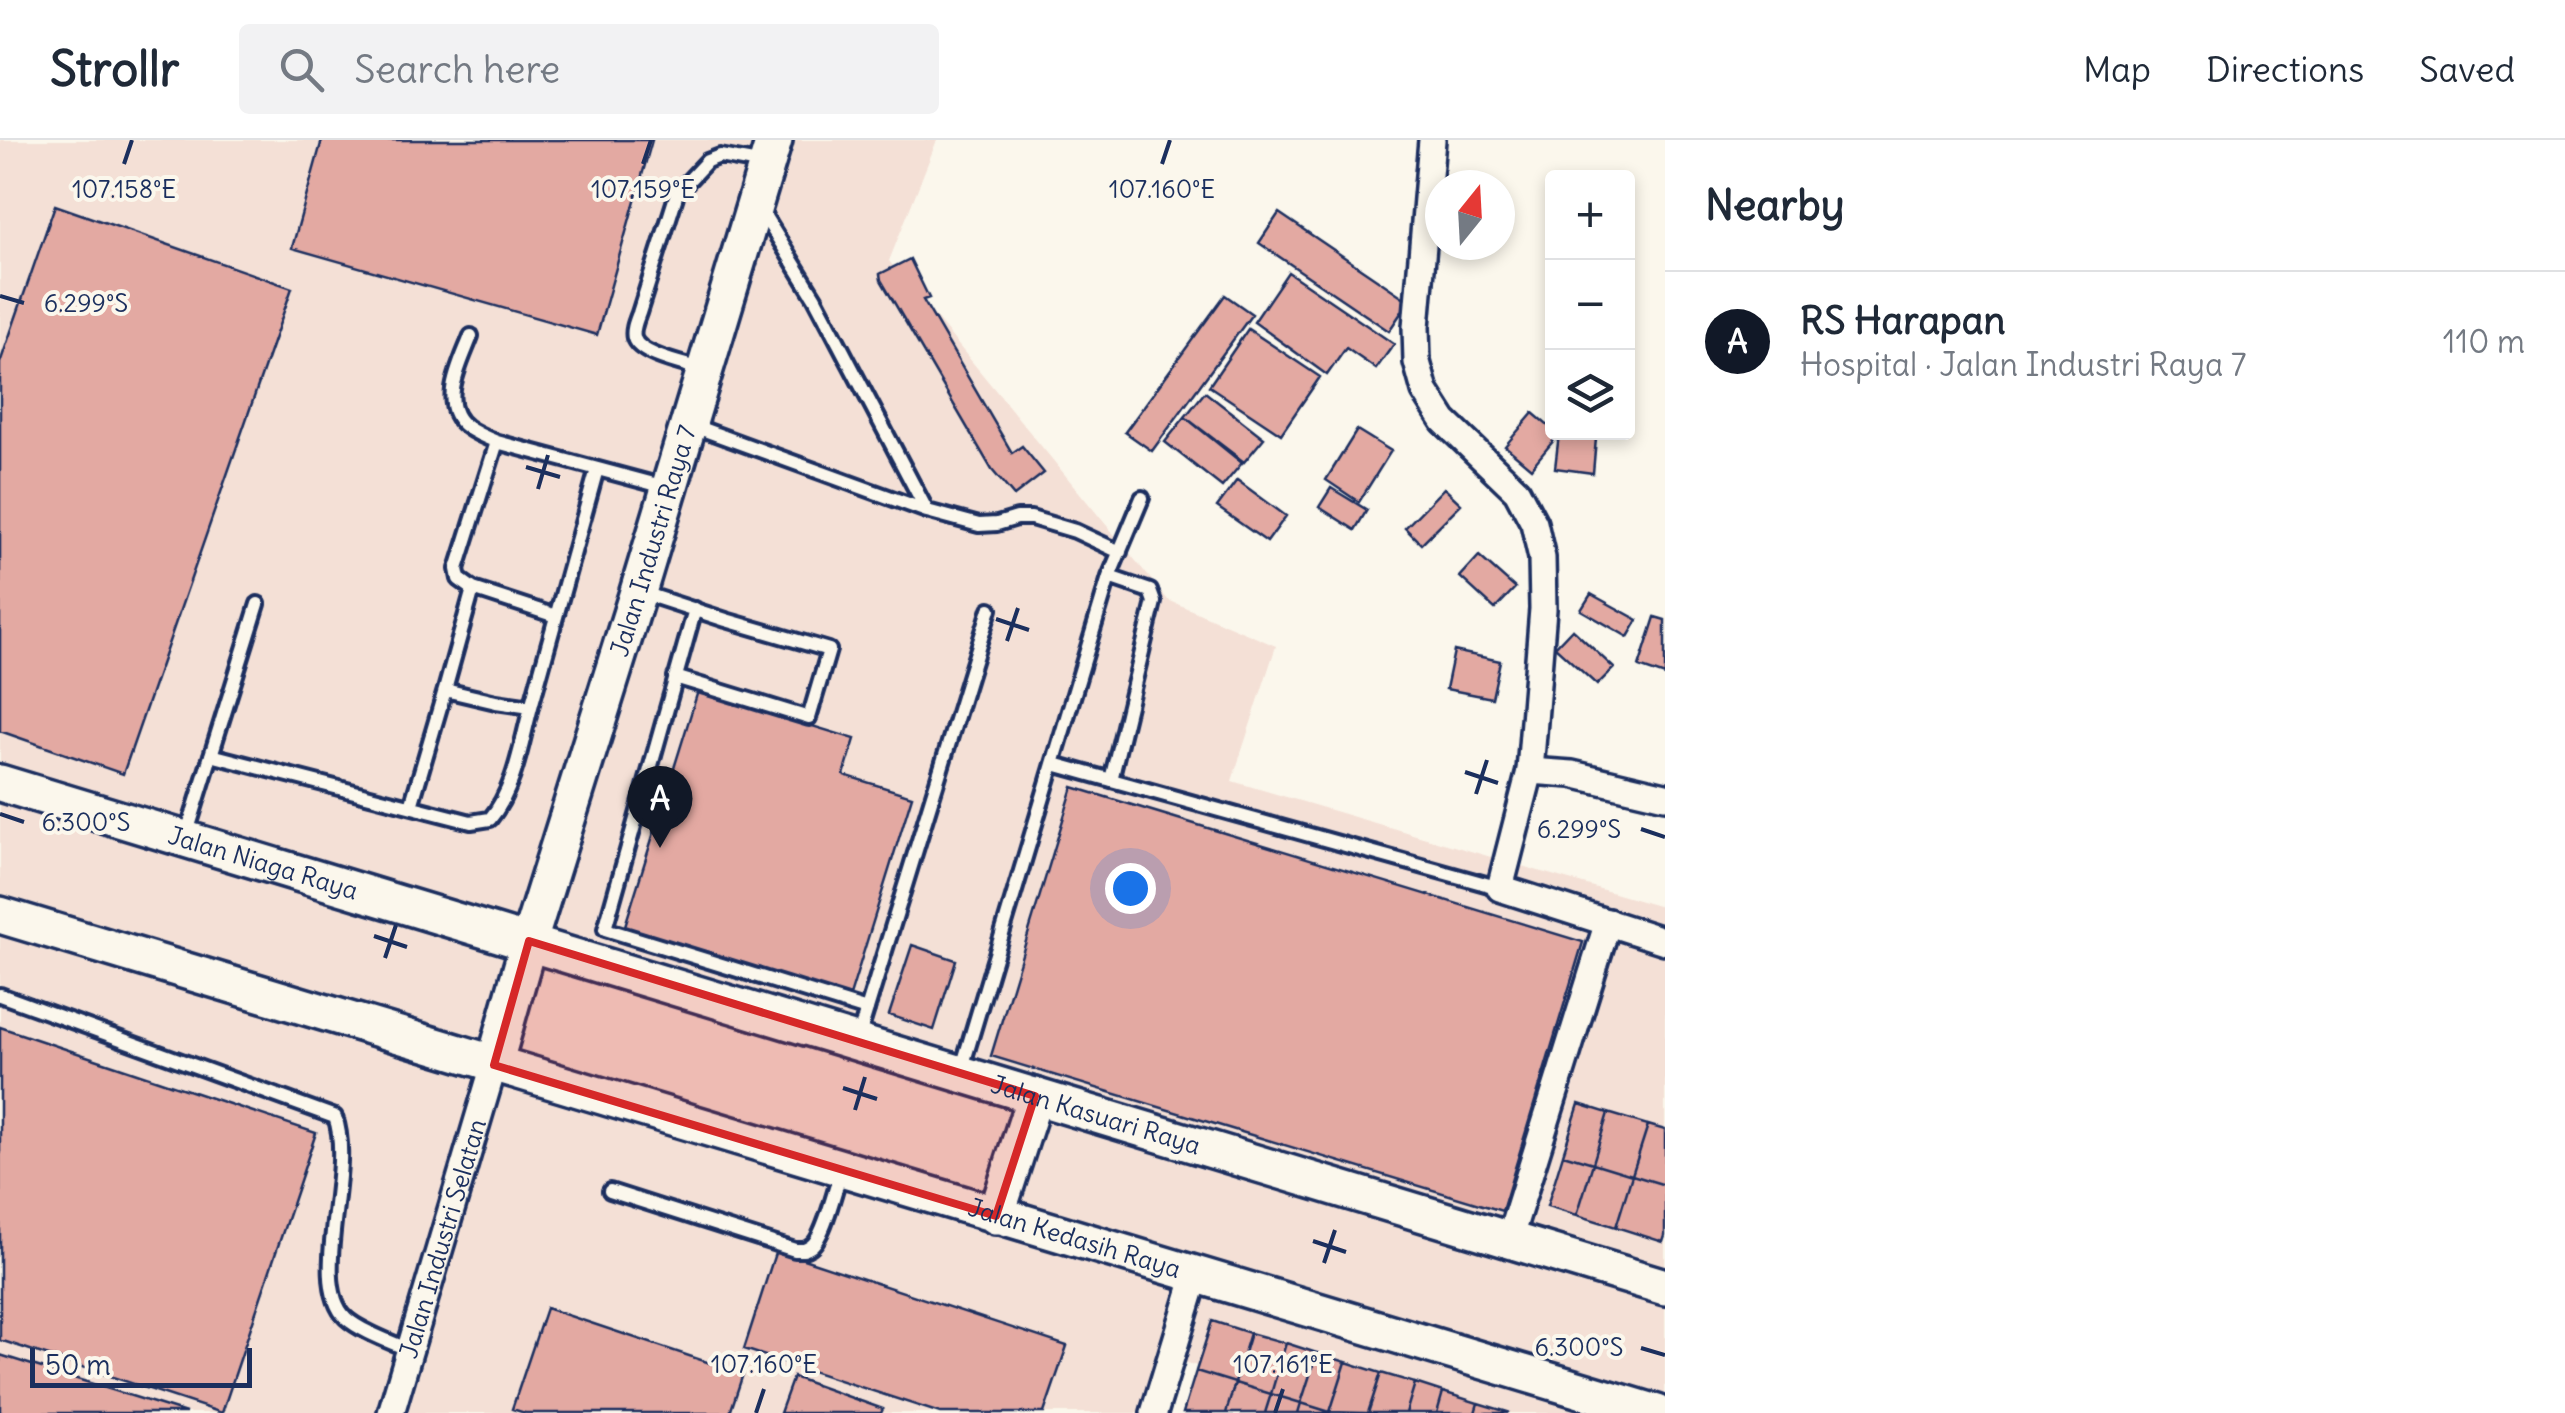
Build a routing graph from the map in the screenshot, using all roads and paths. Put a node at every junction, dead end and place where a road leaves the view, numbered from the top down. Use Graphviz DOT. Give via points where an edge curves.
graph roads {
  1 [pos="1432,140"];
  2 [pos="771,152"];
  3 [pos="755,202"];
  4 [pos="471,336"];
  5 [pos="704,370"];
  6 [pos="687,424"];
  7 [pos="496,442"];
  8 [pos="597,469"];
  9 [pos="668,488"];
  10 [pos="1142,498"];
  11 [pos="927,511"];
  12 [pos="1120,552"];
  13 [pos="1109,576"];
  14 [pos="473,589"];
  15 [pos="638,592"];
  16 [pos="258,604"];
  17 [pos="695,609"];
  18 [pos="990,609"];
  19 [pos="556,616"];
  20 [pos="675,677"];
  21 [pos="445,690"];
  22 [pos="531,707"];
  23 [pos="211,755"];
  24 [pos="1054,764"];
  25 [pos="1530,771"];
  26 [pos="1112,780"];
  27 [pos="0,783"];
  28 [pos="1665,796"];
  29 [pos="412,806"];
  30 [pos="186,839"];
  31 [pos="1500,888"];
  32 [pos="0,915"];
  33 [pos="1608,922"];
  34 [pos="528,942"];
  35 [pos="1665,942"];
  36 [pos="0,995"];
  37 [pos="862,1026"];
  38 [pos="494,1065"];
  39 [pos="960,1074"];
  40 [pos="1035,1096"];
  41 [pos="842,1169"];
  42 [pos="610,1191"];
  43 [pos="996,1216"];
  44 [pos="1508,1240"];
  45 [pos="1196,1275"];
  46 [pos="1665,1287"];
  47 [pos="409,1350"];
  48 [pos="391,1413"];
  49 [pos="1154,1413"];
  50 [pos="1657,1413"];
  1 -- 25 [label="street" via="1418,362 1425,392 1444,421 1517,491 1534,523 1543,609"];
  2 -- 3 [label="main road, Jalan Industri Raya 7"];
  2 -- 5 [label="lane" via="707,161 677,193 633,332 641,348"];
  3 -- 5 [label="main road, Jalan Industri Raya 7"];
  3 -- 11 [label="lane" via="815,298"];
  4 -- 7 [label="lane" via="453,413"];
  5 -- 6 [label="main road, Jalan Industri Raya 7"];
  6 -- 9 [label="main road, Jalan Industri Raya 7"];
  6 -- 11 [label="lane"];
  7 -- 8 [label="lane"];
  7 -- 14 [label="lane" via="458,569 459,579"];
  8 -- 9 [label="lane"];
  8 -- 19 [label="lane"];
  9 -- 15 [label="main road, Jalan Industri Raya 7"];
  10 -- 12 [label="lane"];
  11 -- 12 [label="lane" via="979,525 1032,518"];
  12 -- 13 [label="lane"];
  13 -- 24 [label="lane"];
  13 -- 26 [label="lane" via="1150,592 1154,602"];
  14 -- 19 [label="lane"];
  14 -- 21 [label="lane"];
  15 -- 17 [label="lane"];
  15 -- 34 [label="main road, Jalan Industri Raya 7"];
  16 -- 23 [label="lane"];
  17 -- 20 [label="lane"];
  17 -- 20 [label="lane" via="829,650 809,718"];
  18 -- 37 [label="lane"];
  19 -- 22 [label="lane"];
  20 -- 37 [label="lane" via="605,930"];
  21 -- 22 [label="lane"];
  21 -- 29 [label="lane"];
  22 -- 29 [label="lane" via="508,790 490,819 471,822"];
  23 -- 29 [label="lane"];
  23 -- 30 [label="lane"];
  24 -- 26 [label="lane"];
  24 -- 39 [label="lane"];
  25 -- 28 [label="street"];
  25 -- 31 [label="street"];
  26 -- 31 [label="lane"];
  27 -- 30 [label="main road, Jalan Niaga Raya"];
  30 -- 34 [label="main road, Jalan Niaga Raya"];
  31 -- 33 [label="street"];
  32 -- 38 [label="main road"];
  33 -- 35 [label="street"];
  33 -- 44 [label="street"];
  34 -- 37 [label="main road, Jalan Kasuari Raya"];
  34 -- 38 [label="main road, Jalan Industri Raya 7"];
  36 -- 47 [label="lane" via="335,1117 341,1173 332,1294 345,1317"];
  37 -- 39 [label="main road, Jalan Kasuari Raya"];
  38 -- 41 [label="main road, Jalan Kedasih Raya"];
  38 -- 47 [label="street, Jalan Industri Selatan"];
  39 -- 40 [label="main road, Jalan Kasuari Raya"];
  40 -- 43 [label="main road"];
  40 -- 44 [label="main road, Jalan Kasuari Raya"];
  41 -- 42 [label="lane" via="820,1233 806,1250"];
  41 -- 43 [label="main road, Jalan Kedasih Raya"];
  43 -- 45 [label="main road, Jalan Kedasih Raya"];
  44 -- 46 [label="main road, Jalan Kasuari Raya"];
  45 -- 49 [label="street"];
  45 -- 50 [label="main road, Jalan Kedasih Raya"];
  47 -- 48 [label="street, Jalan Industri Selatan"];
}
